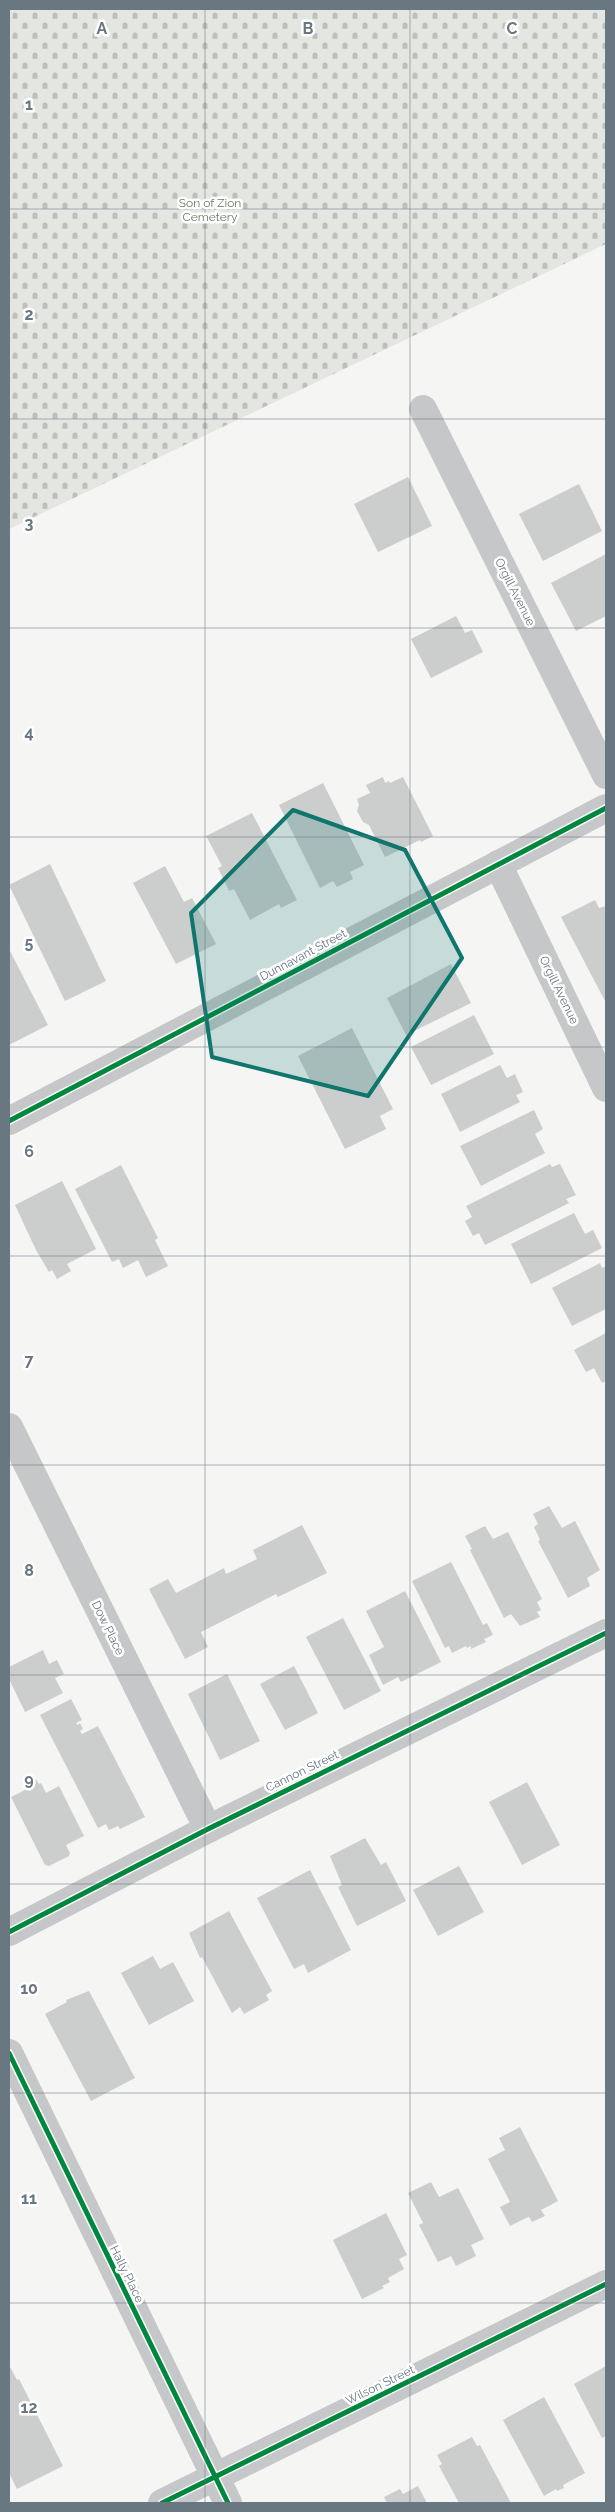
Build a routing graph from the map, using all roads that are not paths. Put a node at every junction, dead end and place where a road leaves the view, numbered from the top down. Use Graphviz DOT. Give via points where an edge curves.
graph roads {
  1 [pos="423,409"];
  2 [pos="606,775"];
  3 [pos="606,808"];
  4 [pos="498,864"];
  5 [pos="606,1088"];
  6 [pos="9,1121"];
  7 [pos="9,1426"];
  8 [pos="606,1633"];
  9 [pos="208,1829"];
  10 [pos="9,1932"];
  11 [pos="9,2053"];
  12 [pos="606,2284"];
  13 [pos="216,2477"];
  14 [pos="162,2503"];
  15 [pos="228,2503"];
  1 -- 2 [label="street, Orgill Avenue"];
  3 -- 4 [label="street, Dunnavant Street"];
  4 -- 5 [label="street, Orgill Avenue"];
  4 -- 6 [label="street, Dunnavant Street"];
  7 -- 9 [label="street, Dow Place"];
  8 -- 9 [label="street, Cannon Street"];
  9 -- 10 [label="street, Cannon Street"];
  11 -- 13 [label="street, Hally Place"];
  12 -- 13 [label="street, Wilson Street"];
  13 -- 14 [label="street, Wilson Street"];
  13 -- 15 [label="street, Hally Place"];
}
